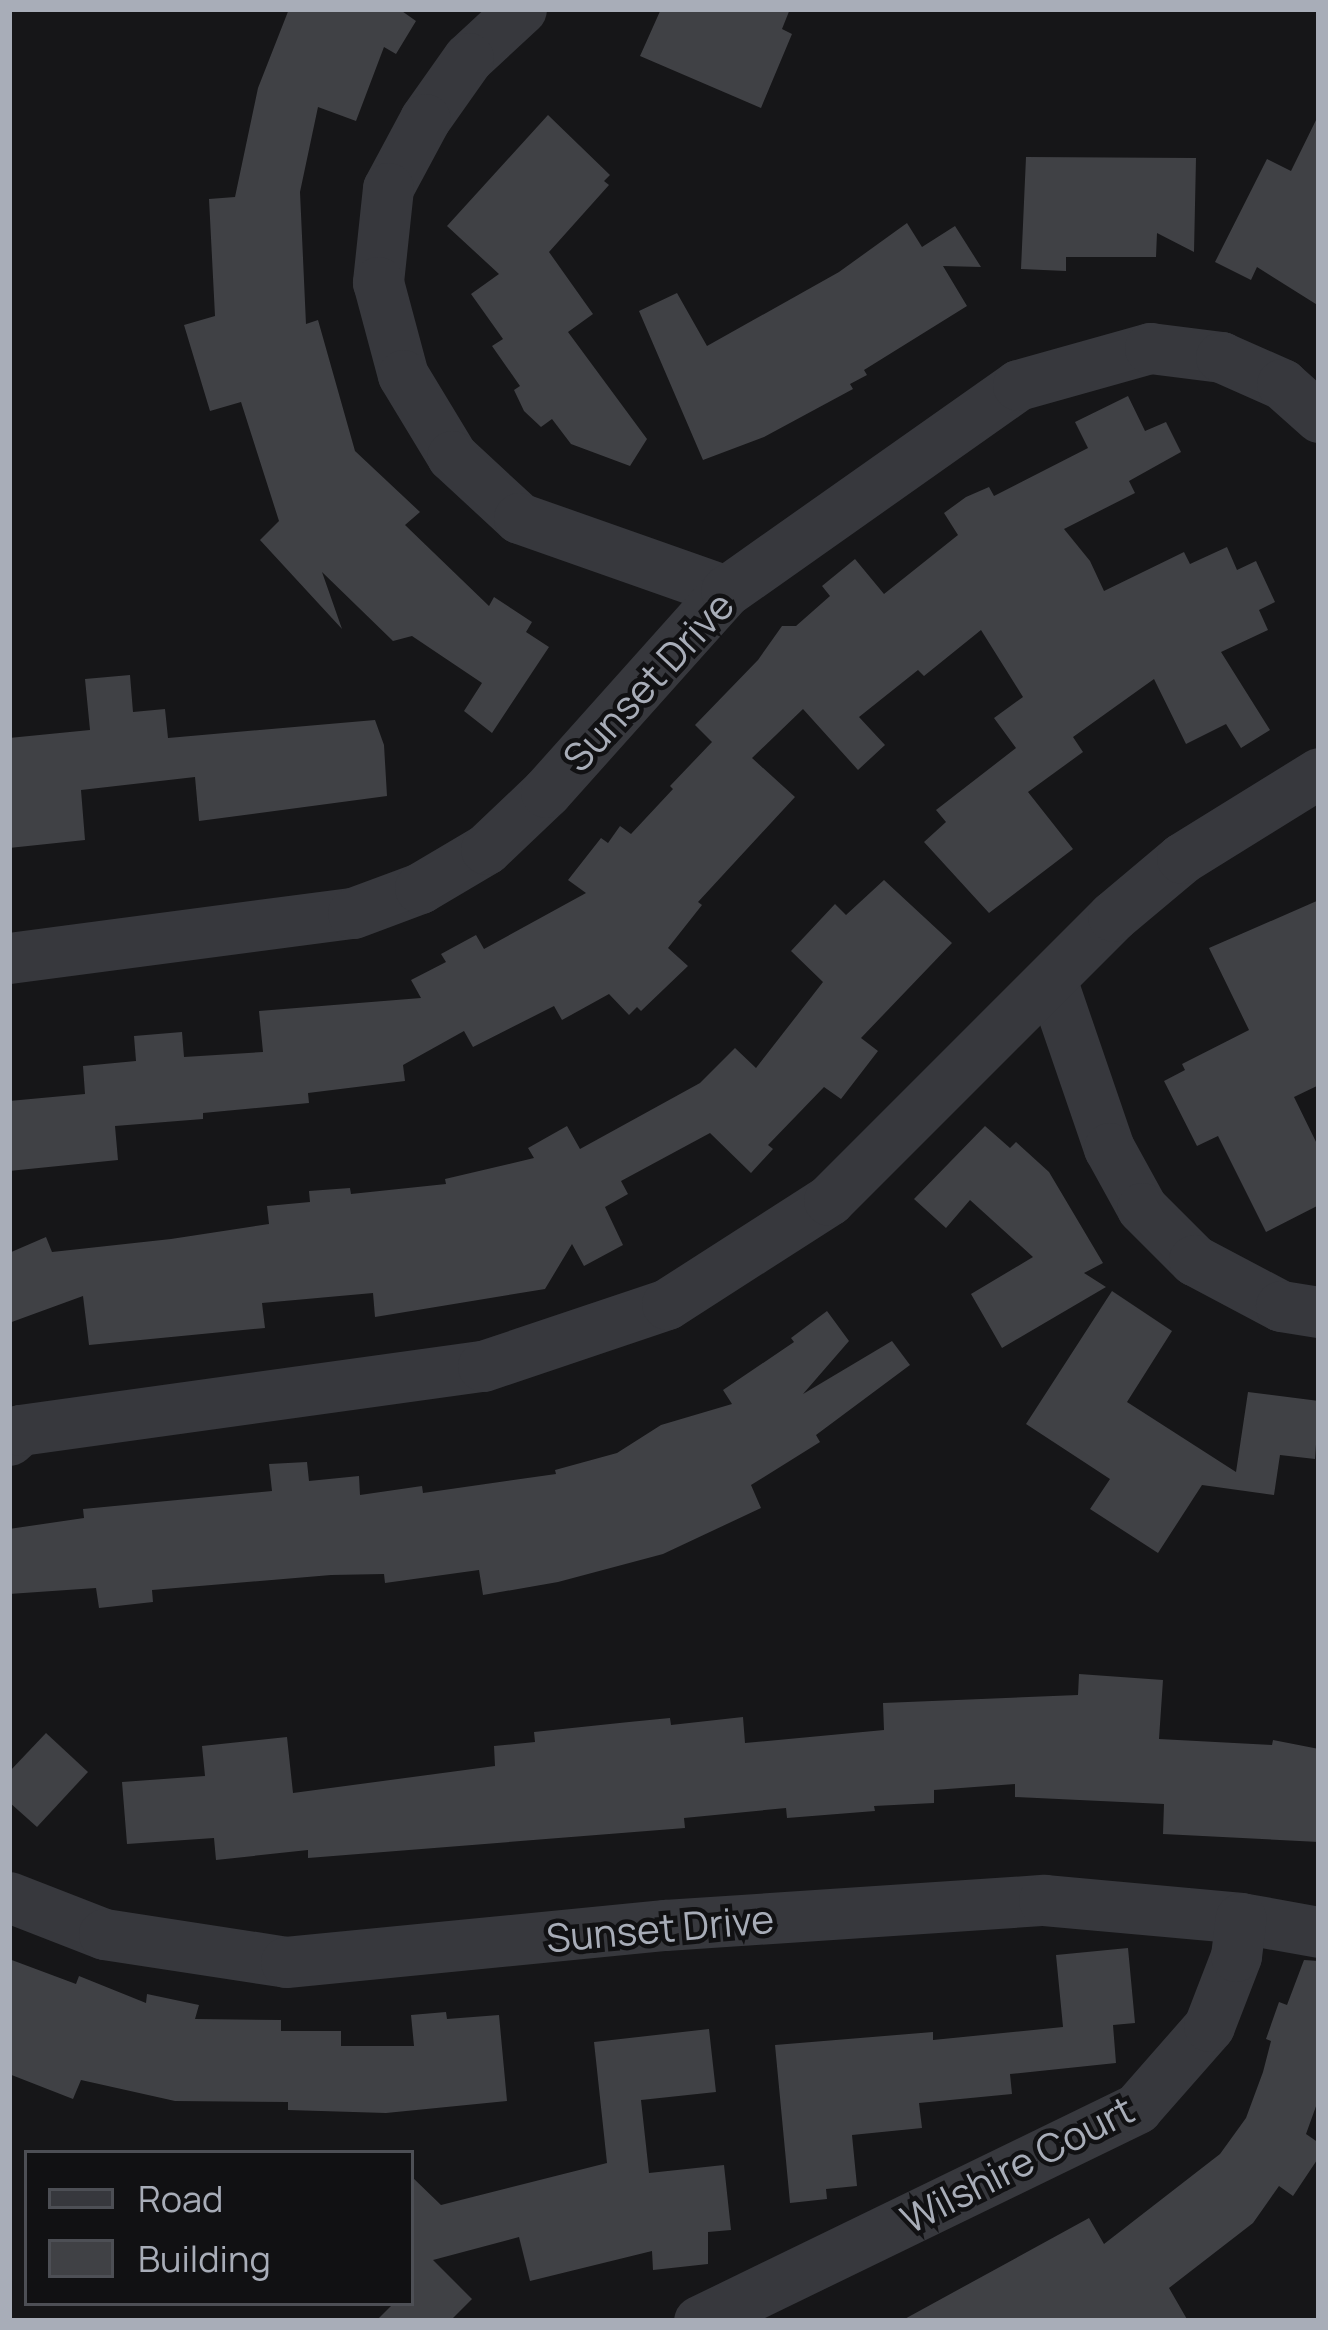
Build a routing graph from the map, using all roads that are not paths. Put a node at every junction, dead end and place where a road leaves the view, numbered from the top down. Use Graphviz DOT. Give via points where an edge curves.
graph roads {
  1 [pos="521,9"];
  2 [pos="1319,417"];
  3 [pos="726,591"];
  4 [pos="1319,773"];
  5 [pos="9,958"];
  6 [pos="1051,980"];
  7 [pos="1319,1312"];
  8 [pos="9,1440"];
  9 [pos="9,1897"];
  10 [pos="1241,1918"];
  11 [pos="1319,1932"];
  12 [pos="699,2321"];
  1 -- 3 [label="street" via="468,58 388,188 378,282 403,376 452,456 519,518"];
  2 -- 3 [label="street, Sunset Drive" via="1282,385 1220,357 1150,348 1018,385"];
  3 -- 5 [label="street, Sunset Drive" via="546,792 485,848 420,888 353,914"];
  4 -- 6 [label="street" via="1182,858"];
  6 -- 7 [label="street" via="1109,1148 1142,1208 1194,1260 1281,1306"];
  6 -- 8 [label="street" via="830,1200 667,1304 483,1366 20,1430"];
  9 -- 10 [label="street, Sunset Drive" via="104,1934 286,1962 1044,1900"];
  10 -- 11 [label="street, Sunset Drive"];
  10 -- 12 [label="street, Wilshire Court" via="1236,1956 1209,2026 1137,2108"];
}
